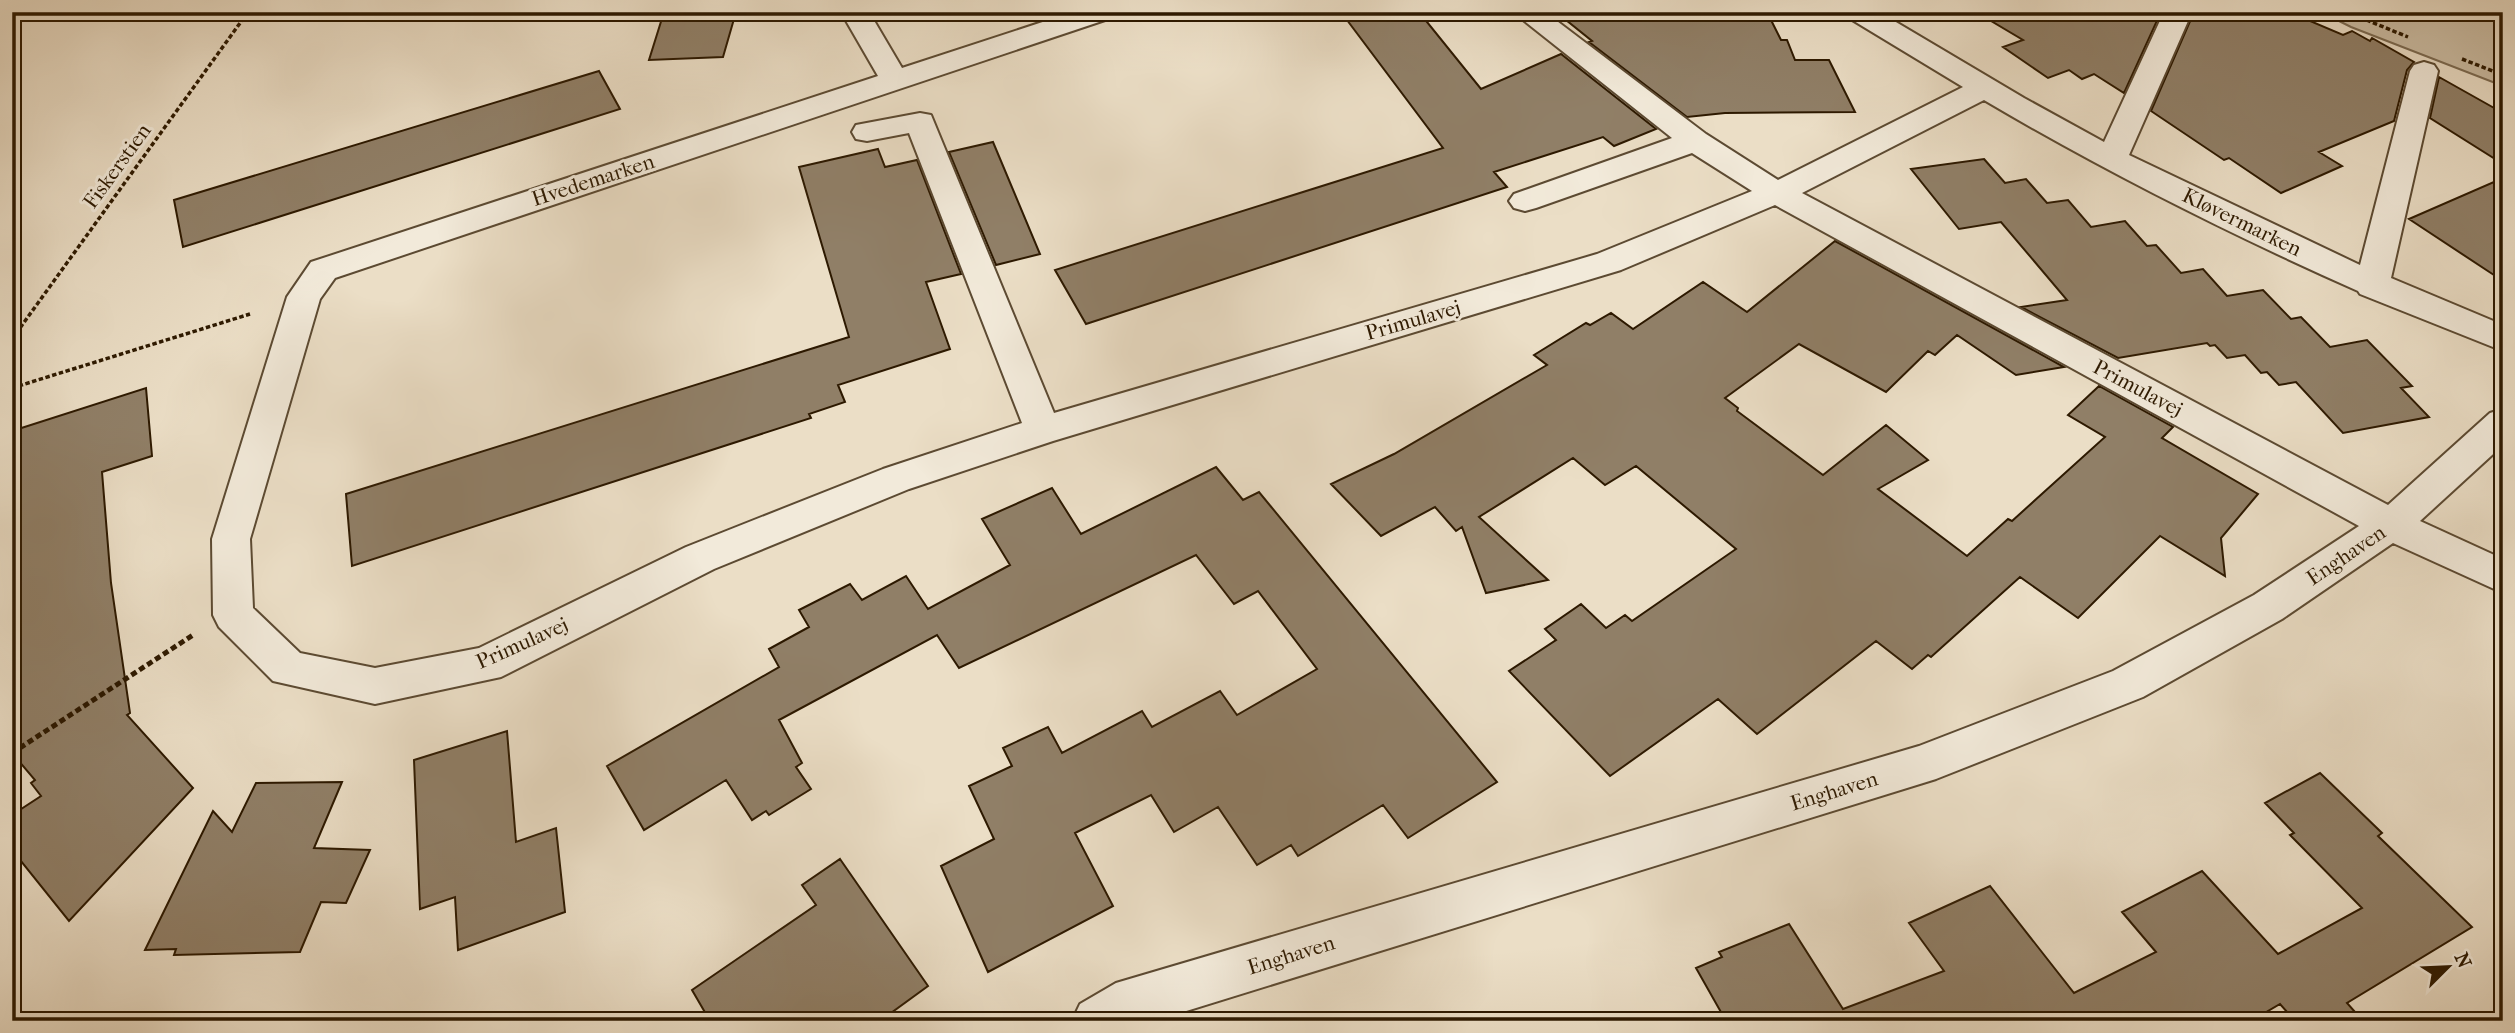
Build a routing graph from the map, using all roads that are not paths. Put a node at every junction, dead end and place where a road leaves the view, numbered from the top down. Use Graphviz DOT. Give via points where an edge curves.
graph roads {
  1 [pos="855,12"];
  2 [pos="1101,12"];
  3 [pos="1527,12"];
  4 [pos="1858,12"];
  5 [pos="2178,12"];
  6 [pos="1904,24"];
  7 [pos="2424,71"];
  8 [pos="895,80"];
  9 [pos="1986,87"];
  10 [pos="867,132"];
  11 [pos="1695,141"];
  12 [pos="2112,158"];
  13 [pos="1777,193"];
  14 [pos="1525,201"];
  15 [pos="2372,286"];
  16 [pos="2503,339"];
  17 [pos="2503,423"];
  18 [pos="1043,430"];
  19 [pos="2391,525"];
  20 [pos="2503,577"];
  21 [pos="233,615"];
  22 [pos="1097,1021"];
  1 -- 8 [label="street"];
  2 -- 8 [label="street, Hvedemarken"];
  3 -- 11 [label="street, Primulavej"];
  4 -- 6 [label="street, Kløvermarken"];
  5 -- 12 [label="street"];
  6 -- 9 [label="street, Kløvermarken"];
  7 -- 15 [label="street"];
  8 -- 21 [label="street, Hvedemarken" via="323,270 304,297 231,539"];
  9 -- 12 [label="street, Kløvermarken"];
  9 -- 13 [label="street, Primulavej"];
  10 -- 18 [label="street" via="920,122"];
  11 -- 13 [label="street, Primulavej"];
  11 -- 14 [label="street"];
  12 -- 15 [label="street, Kløvermarken"];
  13 -- 18 [label="street, Primulavej" via="1609,262"];
  13 -- 19 [label="street, Primulavej"];
  15 -- 16 [label="street, Kløvermarken"];
  17 -- 19 [label="street, Enghaven"];
  18 -- 21 [label="street, Primulavej" via="897,479 701,558 486,664 374,686 288,668"];
  19 -- 20 [label="street, Primulavej"];
  19 -- 22 [label="street, Enghaven" via="2268,607 2128,684 1922,765 1116,1007"];
}
